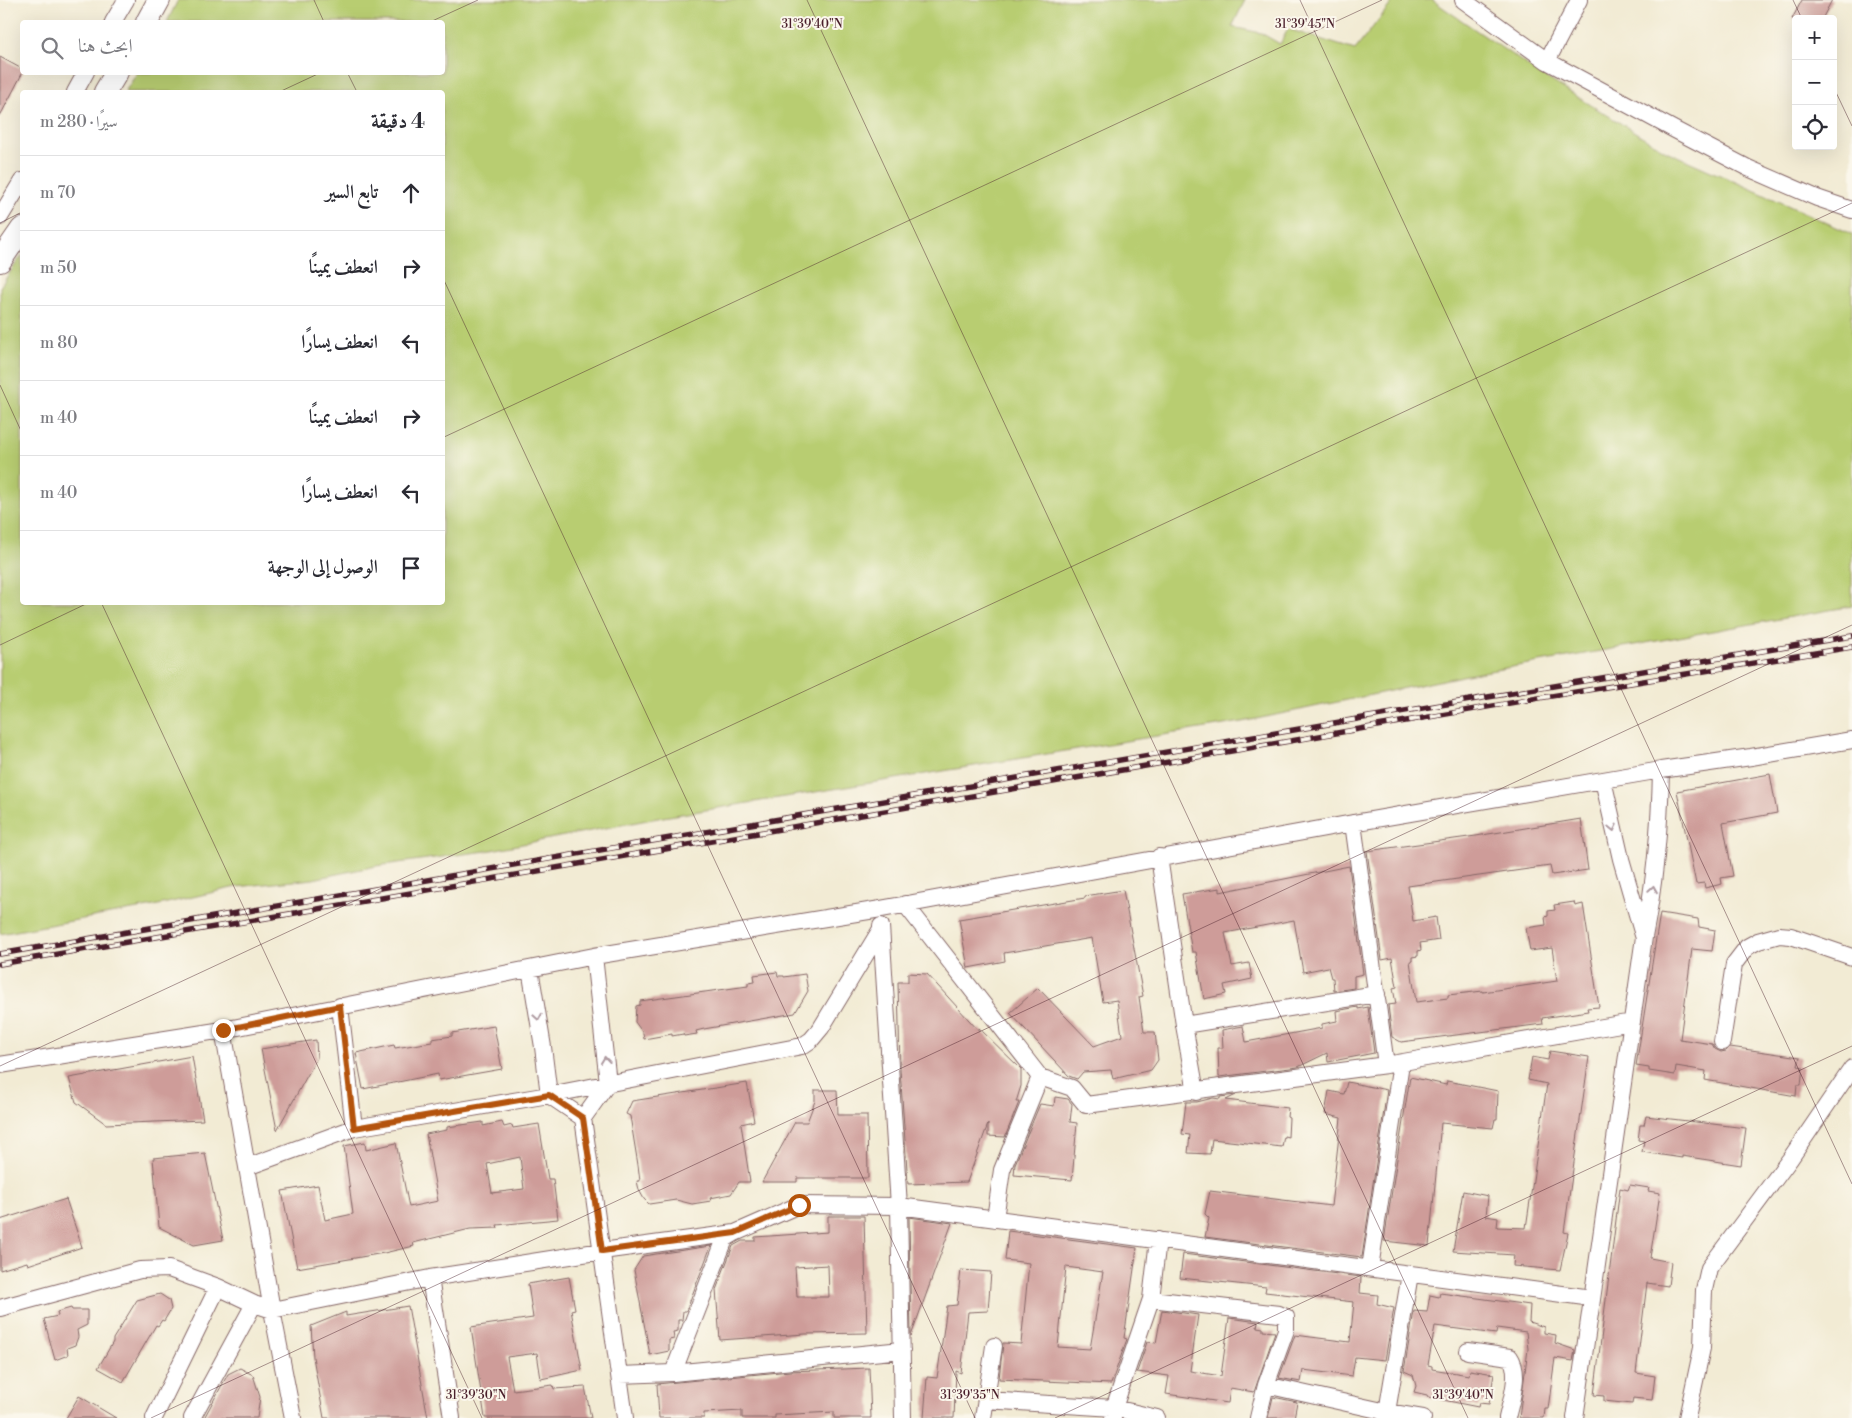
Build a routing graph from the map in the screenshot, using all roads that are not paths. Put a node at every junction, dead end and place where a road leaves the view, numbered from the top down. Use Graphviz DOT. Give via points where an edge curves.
graph roads {
  1 [pos="126,0"];
  2 [pos="159,0"];
  3 [pos="1463,0"];
  4 [pos="1580,0"];
  5 [pos="115,20"];
  6 [pos="148,20"];
  7 [pos="1547,61"];
  8 [pos="84,75"];
  9 [pos="115,75"];
  10 [pos="76,90"];
  11 [pos="106,90"];
  12 [pos="20,184"];
  13 [pos="1852,210"];
  14 [pos="0,217"];
  15 [pos="20,232"];
  16 [pos="0,261"];
  17 [pos="1852,740"];
  18 [pos="1660,770"];
  19 [pos="1603,780"];
  20 [pos="1354,823"];
  21 [pos="1159,857"];
  22 [pos="905,904"];
  23 [pos="881,908"];
  24 [pos="881,928"];
  25 [pos="1644,937"];
  26 [pos="594,956"];
  27 [pos="1852,957"];
  28 [pos="530,969"];
  29 [pos="1377,994"];
  30 [pos="340,1006"];
  31 [pos="1632,1022"];
  32 [pos="1184,1025"];
  33 [pos="223,1030"];
  34 [pos="1722,1042"];
  35 [pos="0,1064"];
  36 [pos="1393,1064"];
  37 [pos="1852,1068"];
  38 [pos="1040,1077"];
  39 [pos="608,1083"];
  40 [pos="1196,1092"];
  41 [pos="549,1095"];
  42 [pos="583,1118"];
  43 [pos="354,1128"];
  44 [pos="247,1167"];
  45 [pos="899,1206"];
  46 [pos="995,1219"];
  47 [pos="735,1233"];
  48 [pos="1158,1240"];
  49 [pos="602,1251"];
  50 [pos="1370,1268"];
  51 [pos="1410,1274"];
  52 [pos="430,1278"];
  53 [pos="218,1287"];
  54 [pos="1592,1298"];
  55 [pos="1152,1299"];
  56 [pos="254,1304"];
  57 [pos="0,1308"];
  58 [pos="272,1310"];
  59 [pos="994,1346"];
  60 [pos="902,1350"];
  61 [pos="1468,1352"];
  62 [pos="673,1373"];
  63 [pos="619,1375"];
  64 [pos="1266,1385"];
  65 [pos="986,1400"];
  66 [pos="1113,1413"];
  67 [pos="1387,1415"];
  68 [pos="154,1418"];
  69 [pos="192,1418"];
  70 [pos="294,1418"];
  71 [pos="452,1418"];
  72 [pos="625,1418"];
  73 [pos="903,1418"];
  74 [pos="983,1418"];
  75 [pos="1157,1418"];
  76 [pos="1258,1418"];
  77 [pos="1423,1418"];
  78 [pos="1507,1418"];
  79 [pos="1575,1418"];
  80 [pos="1687,1418"];
  1 -- 5 [label="street"];
  2 -- 6 [label="street"];
  3 -- 7 [label="street"];
  4 -- 7 [label="street"];
  7 -- 13 [label="street" via="1748,168"];
  8 -- 10 [label="street"];
  9 -- 11 [label="street"];
  12 -- 14 [label="street"];
  15 -- 16 [label="street"];
  17 -- 18 [label="street"];
  18 -- 19 [label="street"];
  25 -- 18 [label="street, one-way" via="1657,854"];
  19 -- 20 [label="street"];
  19 -- 25 [label="street, one-way" via="1621,860"];
  20 -- 21 [label="street"];
  20 -- 29 [label="street"];
  21 -- 22 [label="street"];
  21 -- 32 [label="street"];
  22 -- 23 [label="street"];
  22 -- 38 [label="street"];
  23 -- 24 [label="street"];
  23 -- 26 [label="street"];
  24 -- 39 [label="street" via="821,1028 802,1046"];
  24 -- 45 [label="street"];
  25 -- 31 [label="street"];
  26 -- 28 [label="street"];
  39 -- 26 [label="street, one-way"];
  27 -- 34 [label="street" via="1791,936 1779,935 1747,947 1734,964"];
  28 -- 30 [label="street"];
  28 -- 41 [label="street, one-way"];
  29 -- 32 [label="street"];
  29 -- 36 [label="street"];
  30 -- 33 [label="street"];
  30 -- 43 [label="street"];
  31 -- 36 [label="street"];
  31 -- 54 [label="street"];
  32 -- 40 [label="street"];
  33 -- 35 [label="street"];
  33 -- 44 [label="street"];
  36 -- 40 [label="street"];
  36 -- 50 [label="street"];
  37 -- 80 [label="street" via="1709,1268 1704,1290 1702,1348"];
  38 -- 40 [label="street" via="1072,1088 1086,1105"];
  38 -- 46 [label="street" via="1002,1170"];
  39 -- 41 [label="street"];
  39 -- 42 [label="street"];
  41 -- 42 [label="street"];
  41 -- 43 [label="street"];
  42 -- 49 [label="street"];
  43 -- 44 [label="street"];
  44 -- 58 [label="street"];
  45 -- 46 [label="street"];
  45 -- 47 [label="street" via="799,1205"];
  45 -- 60 [label="street"];
  46 -- 48 [label="street"];
  47 -- 49 [label="street"];
  47 -- 62 [label="street" via="725,1239"];
  48 -- 50 [label="street"];
  48 -- 55 [label="street"];
  49 -- 52 [label="street"];
  49 -- 63 [label="street"];
  50 -- 51 [label="street"];
  51 -- 54 [label="street"];
  51 -- 67 [label="street"];
  52 -- 58 [label="street"];
  52 -- 71 [label="street"];
  53 -- 56 [label="street"];
  53 -- 57 [label="street" via="169,1269 140,1270"];
  53 -- 68 [label="street"];
  54 -- 79 [label="street"];
  55 -- 64 [label="street" via="1286,1317 1286,1330"];
  55 -- 66 [label="street"];
  56 -- 58 [label="street"];
  56 -- 69 [label="street"];
  58 -- 70 [label="street"];
  59 -- 65 [label="street"];
  60 -- 62 [label="street"];
  60 -- 73 [label="street"];
  61 -- 78 [label="street" via="1510,1358 1514,1364 1516,1372"];
  62 -- 63 [label="street"];
  63 -- 72 [label="street"];
  64 -- 67 [label="street"];
  64 -- 76 [label="street"];
  65 -- 66 [label="street"];
  65 -- 74 [label="street"];
  66 -- 75 [label="street"];
  67 -- 77 [label="street"];
}
